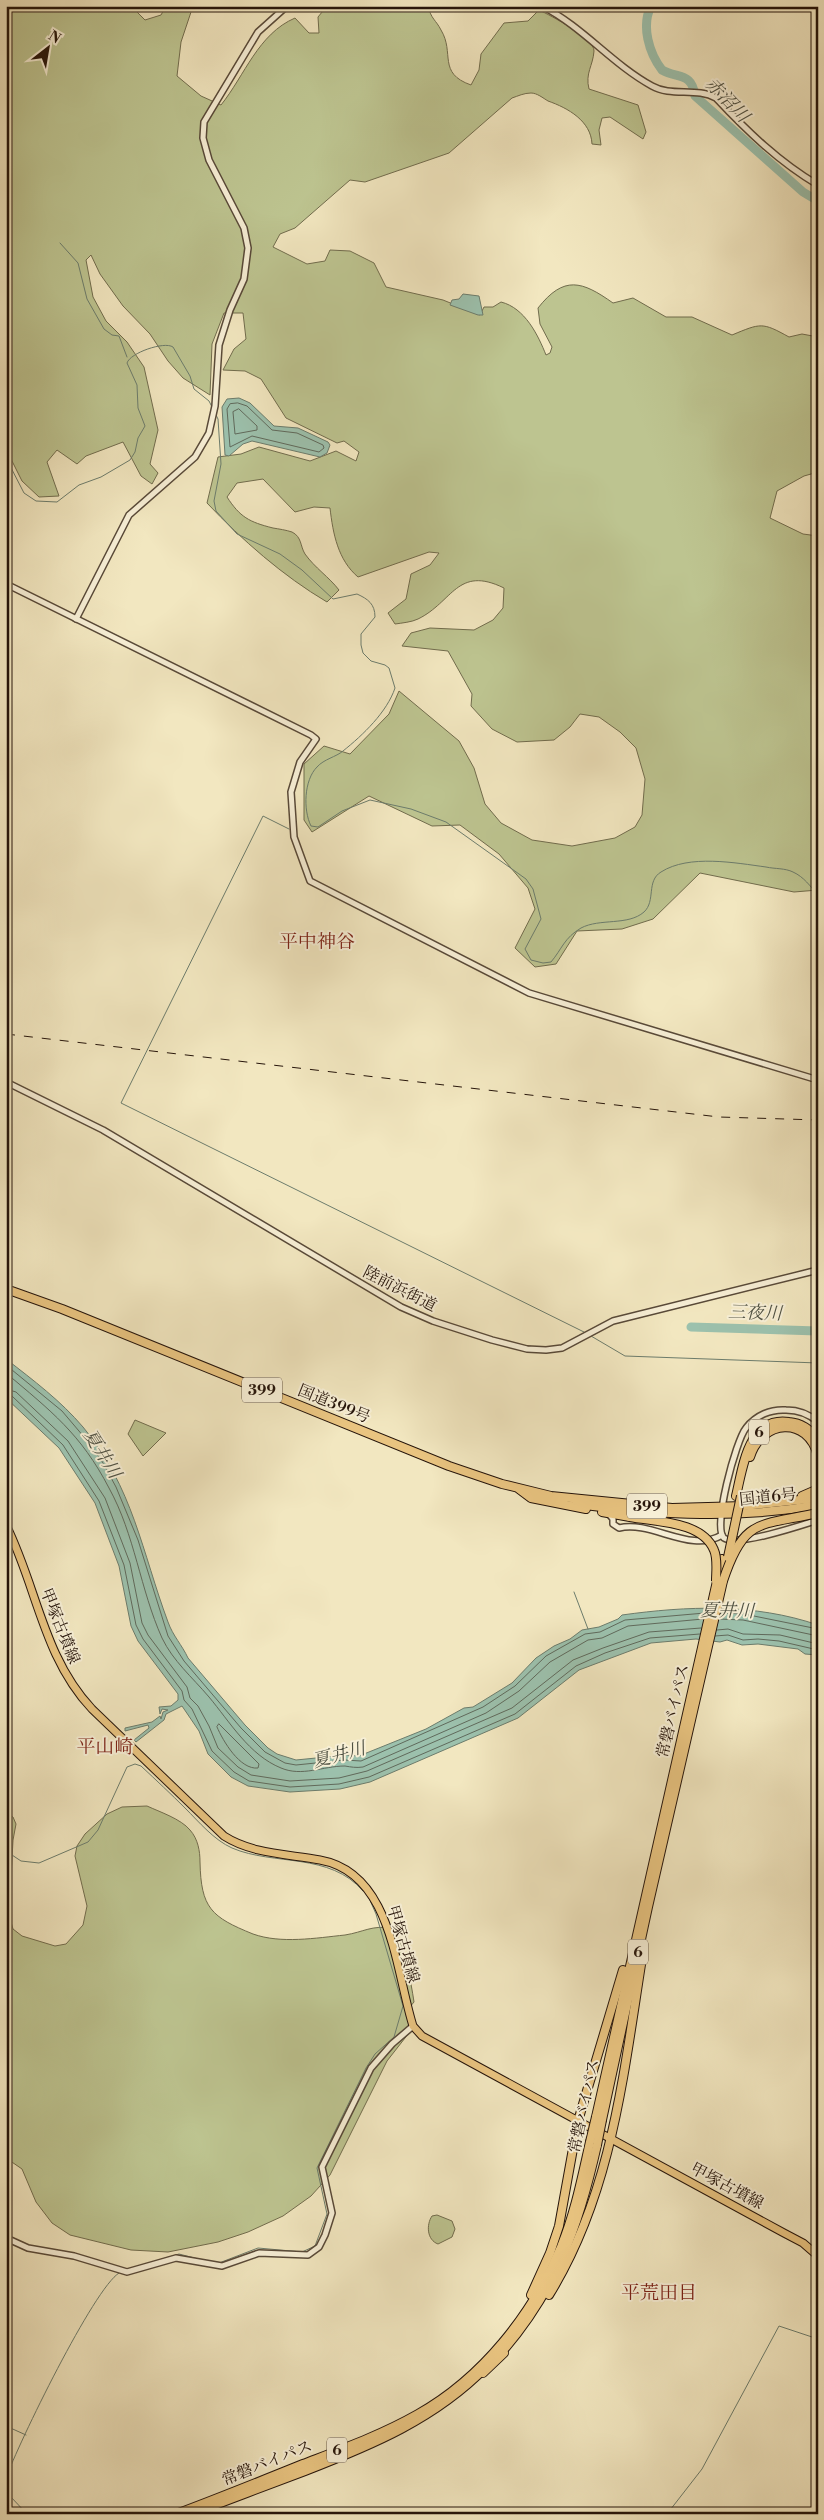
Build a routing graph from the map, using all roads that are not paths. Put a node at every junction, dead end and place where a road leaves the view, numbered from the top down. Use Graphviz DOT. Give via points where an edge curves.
graph roads {
  1 [pos="287,6"];
  2 [pos="542,6"];
  3 [pos="818,185"];
  4 [pos="6,584"];
  5 [pos="76,620"];
  6 [pos="818,1080"];
  7 [pos="6,1082"];
  8 [pos="818,1270"];
  9 [pos="6,1289"];
  10 [pos="818,1422"];
  11 [pos="818,1440"];
  12 [pos="818,1456"];
  13 [pos="518,1488"];
  14 [pos="818,1489"];
  15 [pos="739,1496"];
  16 [pos="818,1498"];
  17 [pos="818,1505"];
  18 [pos="744,1506"];
  19 [pos="722,1511"];
  20 [pos="818,1513"];
  21 [pos="616,1517"];
  22 [pos="818,1520"];
  23 [pos="6,1526"];
  24 [pos="722,1535"];
  25 [pos="720,1581"];
  26 [pos="674,1785"];
  27 [pos="653,1857"];
  28 [pos="651,1895"];
  29 [pos="413,2026"];
  30 [pos="599,2119"];
  31 [pos="578,2121"];
  32 [pos="612,2139"];
  33 [pos="594,2143"];
  34 [pos="6,2238"];
  35 [pos="818,2256"];
  36 [pos="485,2363"];
  37 [pos="476,2378"];
  38 [pos="176,2514"];
  39 [pos="191,2514"];
  1 -- 5 [label="street" via="254,37 204,122 203,138 209,160 246,232 248,248 244,279 219,345 215,406 208,433 194,457 129,515"];
  2 -- 3 [label="street" via="571,23 650,85 660,90 702,93 716,98 757,140"];
  4 -- 5 [label="street"];
  5 -- 6 [label="street" via="316,740 300,762 291,792 294,837 310,881 529,993"];
  7 -- 8 [label="street, 陸前浜街道" via="103,1130 401,1306 451,1327 527,1349 559,1348 614,1321"];
  9 -- 13 [label="highway, 国道399号 / 399" via="449,1466"];
  10 -- 19 [label="street" via="803,1413 784,1410 769,1412 751,1423 738,1441"];
  11 -- 15 [label="highway, 6" via="796,1423 780,1421 764,1428 748,1447"];
  12 -- 15 [label="highway, 6" via="814,1444 802,1432 783,1426 767,1432 758,1440 751,1454"];
  13 -- 19 [label="highway, 国道399号 / 399" via="572,1500"];
  13 -- 21 [label="highway, 6" via="531,1498 606,1512"];
  14 -- 18 [label="highway" via="806,1496"];
  15 -- 25 [label="highway, 常磐バイパス / 6, bridge"];
  16 -- 18 [label="highway, 国道6号"];
  17 -- 19 [label="highway, 国道6号"];
  18 -- 19 [label="highway, 国道6号"];
  19 -- 24 [label="street"];
  20 -- 25 [label="highway, bridge" via="749,1531 735,1548"];
  21 -- 24 [label="street" via="613,1524 619,1528 634,1526 691,1540 714,1539"];
  21 -- 25 [label="highway, 6, bridge" via="691,1529 704,1537 714,1551"];
  22 -- 24 [label="street" via="748,1539 729,1539"];
  23 -- 29 [label="main road, 甲塚古墳線" via="56,1658 71,1684 92,1709 224,1836 252,1848 332,1863 350,1872 372,1893 381,1912"];
  25 -- 26 [label="highway, 常磐バイパス / 6"];
  26 -- 27 [label="highway, 常磐バイパス / 6"];
  26 -- 28 [label="highway, 常磐バイパス / 6"];
  27 -- 30 [label="highway, 常磐バイパス / 6"];
  27 -- 31 [label="highway" via="610,2018"];
  28 -- 30 [label="highway, 常磐バイパス / 6"];
  28 -- 32 [label="highway"];
  29 -- 31 [label="main road, 甲塚古墳線" via="441,2048"];
  29 -- 34 [label="street" via="371,2068 322,2167 332,2213 325,2235 315,2251 303,2256 258,2253 216,2267 176,2258 131,2272 74,2256 28,2248"];
  30 -- 33 [label="highway, 常磐バイパス / 6, bridge"];
  31 -- 32 [label="main road, 甲塚古墳線"];
  31 -- 36 [label="highway" via="563,2210 550,2253 520,2313"];
  32 -- 35 [label="main road, 甲塚古墳線" via="803,2243"];
  32 -- 37 [label="highway" via="589,2213 559,2279 532,2322 491,2368"];
  33 -- 36 [label="highway, 常磐バイパス / 6" via="558,2254 530,2307"];
  33 -- 37 [label="highway, 常磐バイパス / 6" via="579,2214 567,2251 517,2333"];
  36 -- 38 [label="highway, 常磐バイパス / 6" via="451,2393 379,2434"];
  37 -- 39 [label="highway, 常磐バイパス / 6" via="430,2414 384,2440"];
}
